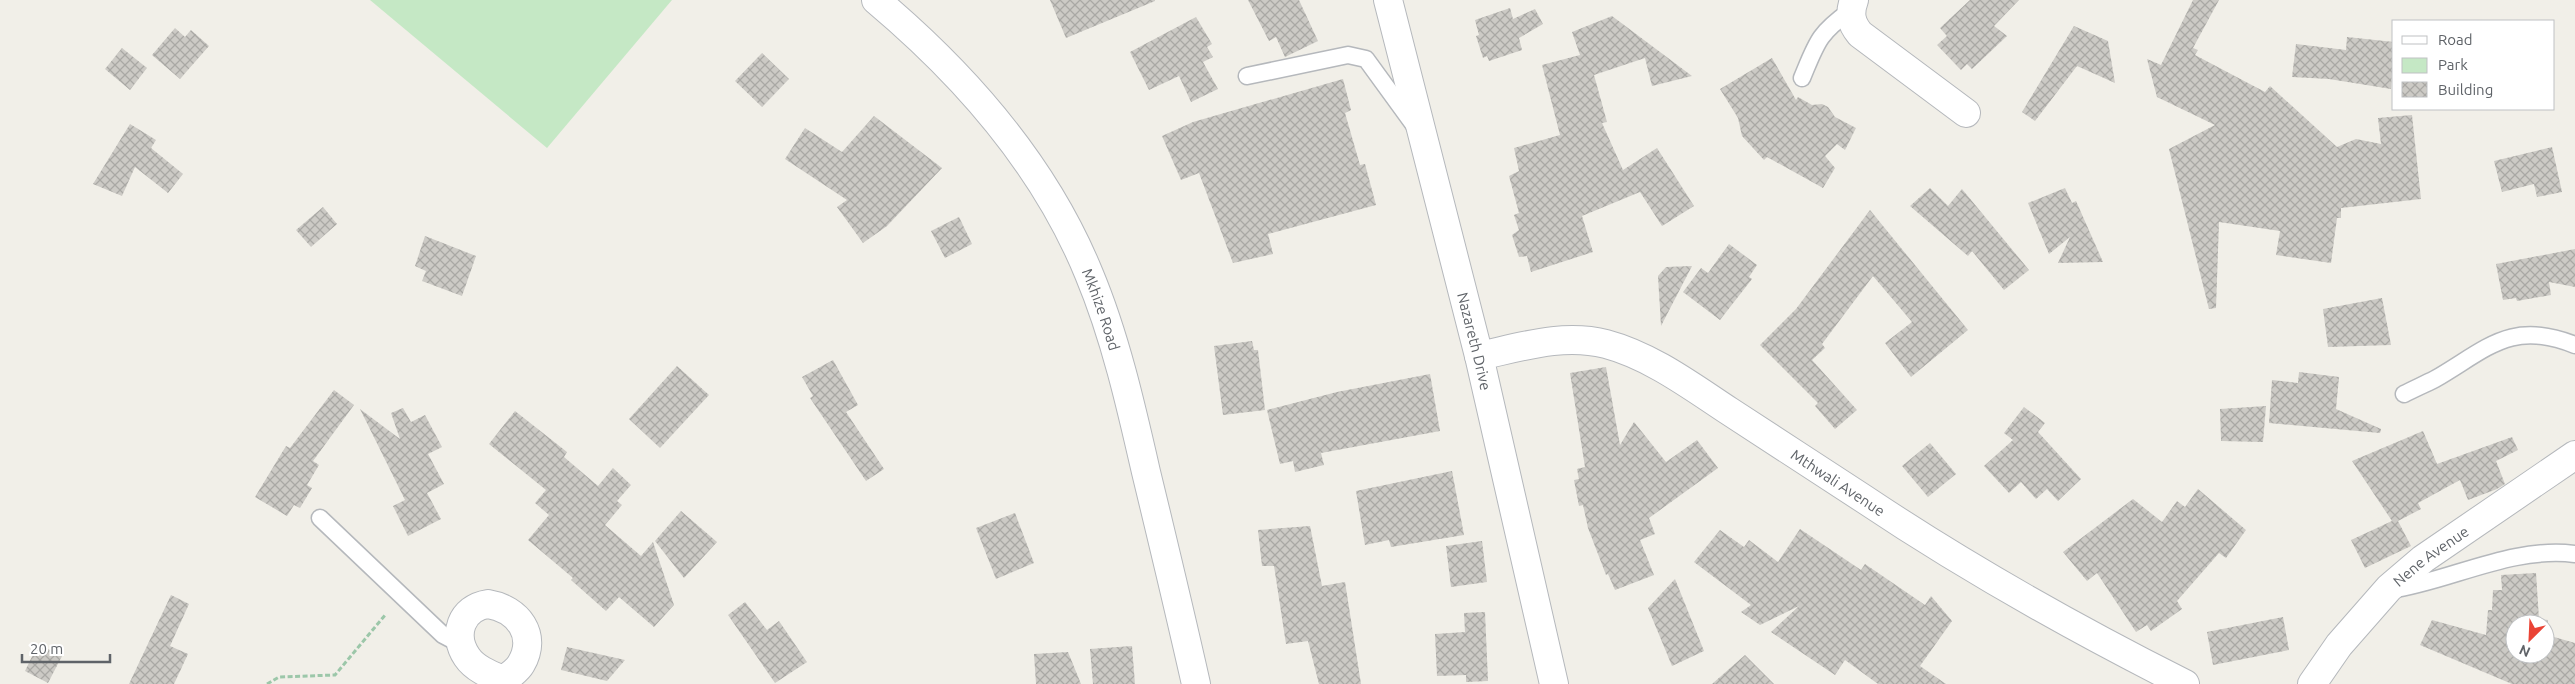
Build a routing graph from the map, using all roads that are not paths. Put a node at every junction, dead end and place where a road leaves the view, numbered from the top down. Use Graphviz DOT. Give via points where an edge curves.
graph roads {
  1 [pos="876,0"];
  2 [pos="1388,0"];
  3 [pos="1852,5"];
  4 [pos="1247,76"];
  5 [pos="1802,78"];
  6 [pos="1966,113"];
  7 [pos="1421,135"];
  8 [pos="2575,345"];
  9 [pos="1479,356"];
  10 [pos="2404,394"];
  11 [pos="2575,455"];
  12 [pos="320,518"];
  13 [pos="2575,554"];
  14 [pos="2385,591"];
  15 [pos="462,645"];
  16 [pos="504,682"];
  17 [pos="1196,684"];
  18 [pos="1554,684"];
  19 [pos="2185,684"];
  20 [pos="2312,684"];
  1 -- 17 [label="street, Mkhize Road" via="964,82 1010,139 1053,202 1089,274 1127,389"];
  2 -- 7 [label="street, Nazareth Drive"];
  3 -- 5 [label="lane" via="1820,37"];
  3 -- 6 [label="street" via="1852,25 1860,34"];
  4 -- 7 [label="lane" via="1348,55 1358,56 1366,59"];
  7 -- 9 [label="street, Nazareth Drive"];
  8 -- 10 [label="lane" via="2536,334 2512,336 2486,346 2435,379"];
  9 -- 18 [label="street, Nazareth Drive"];
  9 -- 19 [label="street, Mthwali Avenue" via="1550,340 1579,339 1606,344 1638,356 1682,380 1932,544 2029,602"];
  11 -- 14 [label="street, Nene Avenue" via="2423,559"];
  12 -- 15 [label="lane" via="443,635"];
  13 -- 14 [label="lane" via="2496,561 2418,586"];
  14 -- 20 [label="street, Nene Avenue" via="2339,645"];
  15 -- 16 [label="street" via="468,659 482,671"];
  15 -- 16 [label="street" via="460,632 470,610 488,604 510,611 524,628 525,650 521,665"];
}
